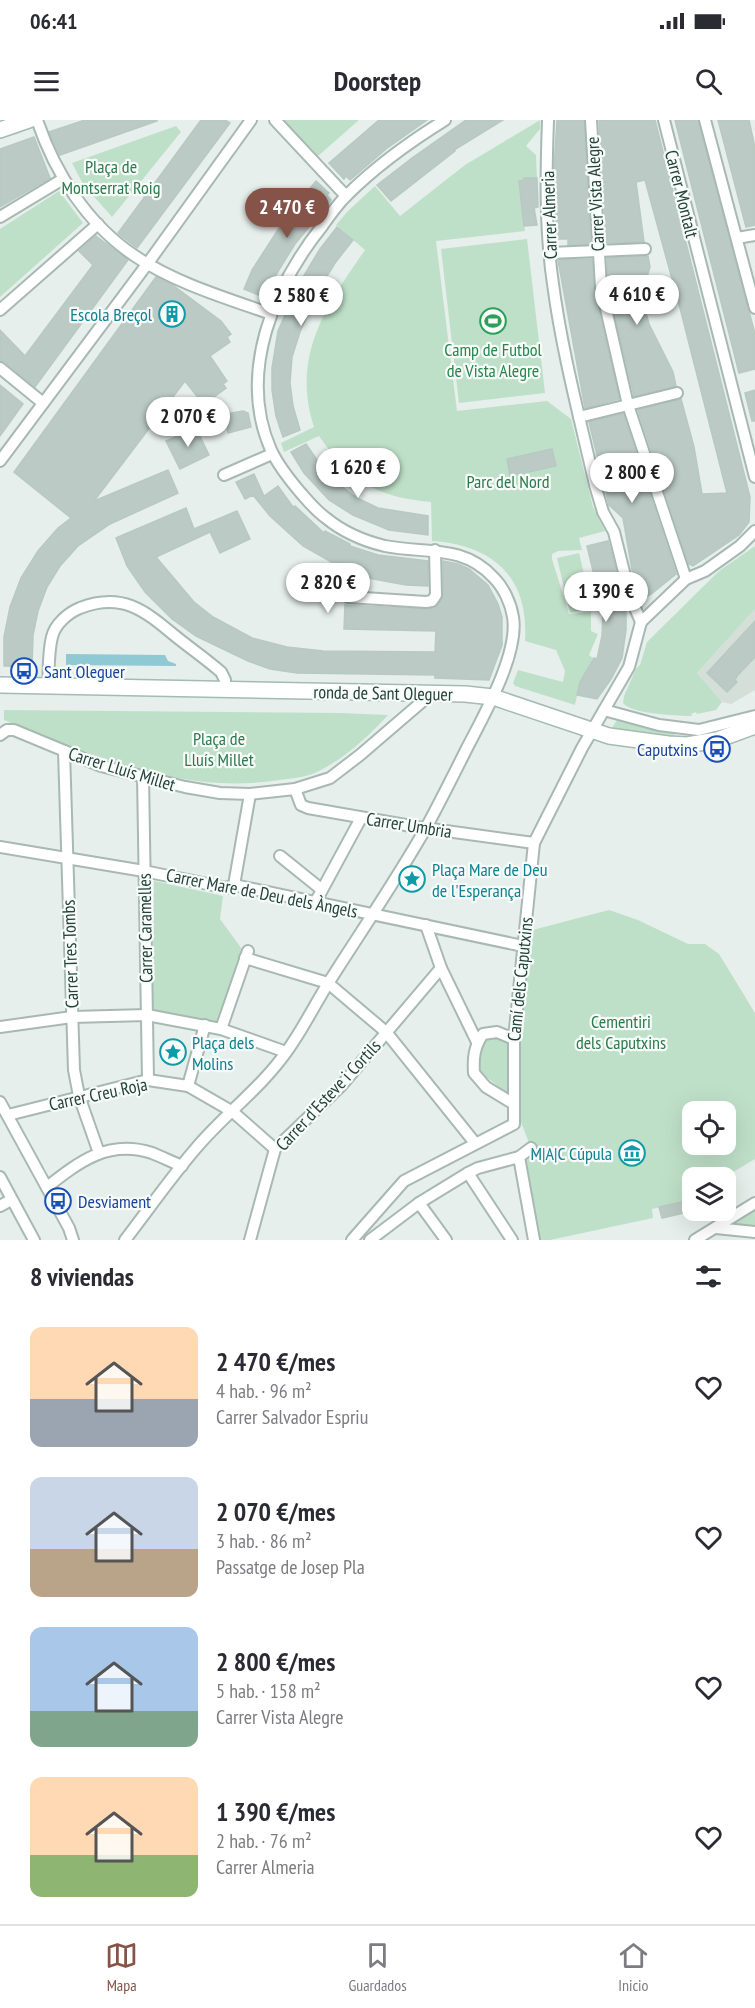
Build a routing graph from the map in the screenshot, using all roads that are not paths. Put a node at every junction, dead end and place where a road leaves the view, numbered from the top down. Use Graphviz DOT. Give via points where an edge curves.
graph roads {
  1 [pos="29,120"];
  2 [pos="37,120"];
  3 [pos="251,120"];
  4 [pos="275,120"];
  5 [pos="445,120"];
  6 [pos="548,120"];
  7 [pos="591,120"];
  8 [pos="664,120"];
  9 [pos="705,120"];
  10 [pos="0,130"];
  11 [pos="63,179"];
  12 [pos="346,196"];
  13 [pos="0,217"];
  14 [pos="98,224"];
  15 [pos="755,235"];
  16 [pos="737,238"];
  17 [pos="645,249"];
  18 [pos="598,251"];
  19 [pos="550,254"];
  20 [pos="148,263"];
  21 [pos="755,308"];
  22 [pos="0,310"];
  23 [pos="271,314"];
  24 [pos="0,368"];
  25 [pos="677,393"];
  26 [pos="43,403"];
  27 [pos="628,405"];
  28 [pos="579,417"];
  29 [pos="272,454"];
  30 [pos="0,461"];
  31 [pos="224,475"];
  32 [pos="755,477"];
  33 [pos="755,531"];
  34 [pos="435,550"];
  35 [pos="686,579"];
  36 [pos="348,597"];
  37 [pos="641,622"];
  38 [pos="0,685"];
  39 [pos="48,687"];
  40 [pos="225,690"];
  41 [pos="431,694"];
  42 [pos="492,697"];
  43 [pos="604,710"];
  44 [pos="755,717"];
  45 [pos="755,726"];
  46 [pos="592,730"];
  47 [pos="0,735"];
  48 [pos="64,752"];
  49 [pos="143,776"];
  50 [pos="295,789"];
  51 [pos="250,794"];
  52 [pos="361,818"];
  53 [pos="425,828"];
  54 [pos="534,843"];
  55 [pos="0,847"];
  56 [pos="280,856"];
  57 [pos="66,857"];
  58 [pos="144,871"];
  59 [pos="234,885"];
  60 [pos="321,889"];
  61 [pos="315,903"];
  62 [pos="373,914"];
  63 [pos="426,925"];
  64 [pos="523,946"];
  65 [pos="441,968"];
  66 [pos="328,983"];
  67 [pos="147,1015"];
  68 [pos="72,1017"];
  69 [pos="205,1025"];
  70 [pos="0,1027"];
  71 [pos="221,1029"];
  72 [pos="386,1032"];
  73 [pos="513,1039"];
  74 [pos="477,1042"];
  75 [pos="286,1052"];
  76 [pos="148,1080"];
  77 [pos="188,1086"];
  78 [pos="79,1096"];
  79 [pos="0,1102"];
  80 [pos="514,1104"];
  81 [pos="233,1112"];
  82 [pos="8,1115"];
  83 [pos="475,1143"];
  84 [pos="531,1148"];
  85 [pos="275,1149"];
  86 [pos="99,1153"];
  87 [pos="519,1157"];
  88 [pos="182,1166"];
  89 [pos="468,1173"];
  90 [pos="0,1177"];
  91 [pos="47,1187"];
  92 [pos="11,1200"];
  93 [pos="419,1203"];
  94 [pos="755,1203"];
  95 [pos="0,1206"];
  96 [pos="716,1228"];
  97 [pos="755,1232"];
  98 [pos="375,1239"];
  99 [pos="33,1240"];
  100 [pos="73,1240"];
  101 [pos="124,1240"];
  102 [pos="250,1240"];
  103 [pos="352,1240"];
  104 [pos="446,1240"];
  105 [pos="512,1240"];
  106 [pos="534,1240"];
  107 [pos="695,1240"];
  1 -- 10 [label="street"];
  2 -- 11 [label="street"];
  3 -- 20 [label="street"];
  4 -- 12 [label="street"];
  5 -- 12 [label="street"];
  6 -- 19 [label="street, Carrer Almeria"];
  7 -- 18 [label="street, Carrer Vista Alegre"];
  8 -- 32 [label="street, Carrer Montalt"];
  9 -- 16 [label="street"];
  11 -- 13 [label="street"];
  11 -- 14 [label="street"];
  12 -- 23 [label="street" via="309,242"];
  14 -- 20 [label="street"];
  14 -- 22 [label="street"];
  15 -- 16 [label="street"];
  16 -- 21 [label="street"];
  17 -- 18 [label="street"];
  18 -- 19 [label="street"];
  18 -- 27 [label="street, Carrer Vista Alegre" via="601,287"];
  19 -- 28 [label="street, Carrer Almeria"];
  20 -- 23 [label="street"];
  20 -- 26 [label="street"];
  23 -- 29 [label="street" via="258,391 264,433"];
  24 -- 26 [label="street"];
  25 -- 27 [label="street"];
  26 -- 30 [label="street"];
  27 -- 28 [label="street"];
  27 -- 35 [label="street, Carrer Vista Alegre"];
  28 -- 37 [label="street, Carrer Almeria" via="603,512 614,532 630,596"];
  29 -- 31 [label="street"];
  29 -- 34 [label="street" via="308,501 345,531 384,545"];
  33 -- 35 [label="street" via="740,546"];
  34 -- 36 [label="street" via="436,595 432,601"];
  34 -- 42 [label="street" via="470,558 485,568 507,599 513,636 509,657"];
  35 -- 37 [label="street"];
  37 -- 43 [label="street, Camí dels Caputxins" via="629,667"];
  38 -- 39 [label="street, ronda de Sant Oleguer"];
  39 -- 40 [label="street, ronda de Sant Oleguer"];
  39 -- 40 [label="street" via="56,627 78,609 106,603 134,606 158,621 221,672"];
  40 -- 41 [label="street, ronda de Sant Oleguer"];
  41 -- 42 [label="street, ronda de Sant Oleguer"];
  41 -- 50 [label="street, Carrer Lluís Millet" via="330,778"];
  42 -- 46 [label="street, ronda de Sant Oleguer"];
  42 -- 53 [label="street"];
  43 -- 44 [label="street" via="659,725 699,730"];
  43 -- 46 [label="street, Camí dels Caputxins"];
  45 -- 46 [label="street, ronda de Sant Oleguer" via="717,740 687,745 617,738"];
  46 -- 54 [label="street, Camí dels Caputxins"];
  47 -- 48 [label="street, Carrer Lluís Millet" via="14,730"];
  48 -- 49 [label="street, Carrer Lluís Millet"];
  48 -- 57 [label="street, Carrer Tres Tombs"];
  49 -- 51 [label="street, Carrer Lluís Millet" via="220,793"];
  49 -- 58 [label="street, Carrer Caramelles"];
  50 -- 51 [label="street, Carrer Lluís Millet"];
  50 -- 52 [label="street, Carrer Umbria" via="301,805"];
  51 -- 59 [label="street"];
  52 -- 53 [label="street, Carrer Umbria"];
  52 -- 60 [label="street"];
  53 -- 54 [label="street, Carrer Umbria"];
  53 -- 62 [label="street"];
  54 -- 64 [label="street, Camí dels Caputxins"];
  55 -- 57 [label="street, Carrer Mare de Deu dels Àngels"];
  56 -- 60 [label="street"];
  57 -- 58 [label="street, Carrer Mare de Deu dels Àngels"];
  57 -- 68 [label="street, Carrer Tres Tombs"];
  58 -- 59 [label="street, Carrer Mare de Deu dels Àngels" via="226,888"];
  58 -- 67 [label="street, Carrer Caramelles"];
  59 -- 61 [label="street, Carrer Mare de Deu dels Àngels"];
  60 -- 61 [label="street"];
  61 -- 62 [label="street, Carrer Mare de Deu dels Àngels"];
  62 -- 63 [label="street, Carrer Mare de Deu dels Àngels"];
  62 -- 66 [label="street"];
  63 -- 64 [label="street, Carrer Mare de Deu dels Àngels"];
  63 -- 65 [label="street"];
  64 -- 73 [label="street, Camí dels Caputxins"];
  65 -- 72 [label="street, Carrer d'Esteve i Cortils"];
  65 -- 74 [label="street"];
  66 -- 71 [label="street" via="246,955"];
  66 -- 72 [label="street"];
  66 -- 75 [label="street"];
  67 -- 68 [label="street"];
  67 -- 69 [label="street"];
  67 -- 76 [label="street, Carrer Caramelles"];
  68 -- 70 [label="street"];
  68 -- 78 [label="street, Carrer Tres Tombs"];
  69 -- 71 [label="street"];
  69 -- 77 [label="street"];
  71 -- 75 [label="street"];
  72 -- 83 [label="street"];
  72 -- 85 [label="street, Carrer d'Esteve i Cortils" via="341,1086"];
  73 -- 74 [label="street" via="497,1032 483,1034"];
  73 -- 80 [label="street, Camí dels Caputxins"];
  74 -- 80 [label="street" via="474,1073 486,1087"];
  75 -- 81 [label="street"];
  76 -- 77 [label="street, Carrer Creu Roja"];
  76 -- 78 [label="street, Carrer Creu Roja"];
  77 -- 81 [label="street, Carrer Creu Roja"];
  78 -- 82 [label="street, Carrer Creu Roja"];
  78 -- 86 [label="street, Carrer Tres Tombs"];
  79 -- 82 [label="street"];
  80 -- 83 [label="street, Camí dels Caputxins" via="514,1124"];
  81 -- 85 [label="street, Carrer Creu Roja"];
  81 -- 88 [label="street"];
  82 -- 91 [label="street"];
  83 -- 103 [label="street, Camí dels Caputxins" via="404,1181"];
  84 -- 87 [label="street"];
  85 -- 102 [label="street, Carrer d'Esteve i Cortils"];
  86 -- 88 [label="street" via="125,1149 151,1153"];
  86 -- 91 [label="street" via="84,1159"];
  87 -- 89 [label="street"];
  87 -- 106 [label="street"];
  88 -- 101 [label="street"];
  89 -- 93 [label="street"];
  89 -- 105 [label="street"];
  90 -- 92 [label="street"];
  91 -- 100 [label="street"];
  92 -- 95 [label="street"];
  92 -- 99 [label="street"];
  93 -- 98 [label="street"];
  93 -- 104 [label="street"];
  94 -- 96 [label="street"];
  96 -- 97 [label="street"];
  96 -- 107 [label="street"];
}
